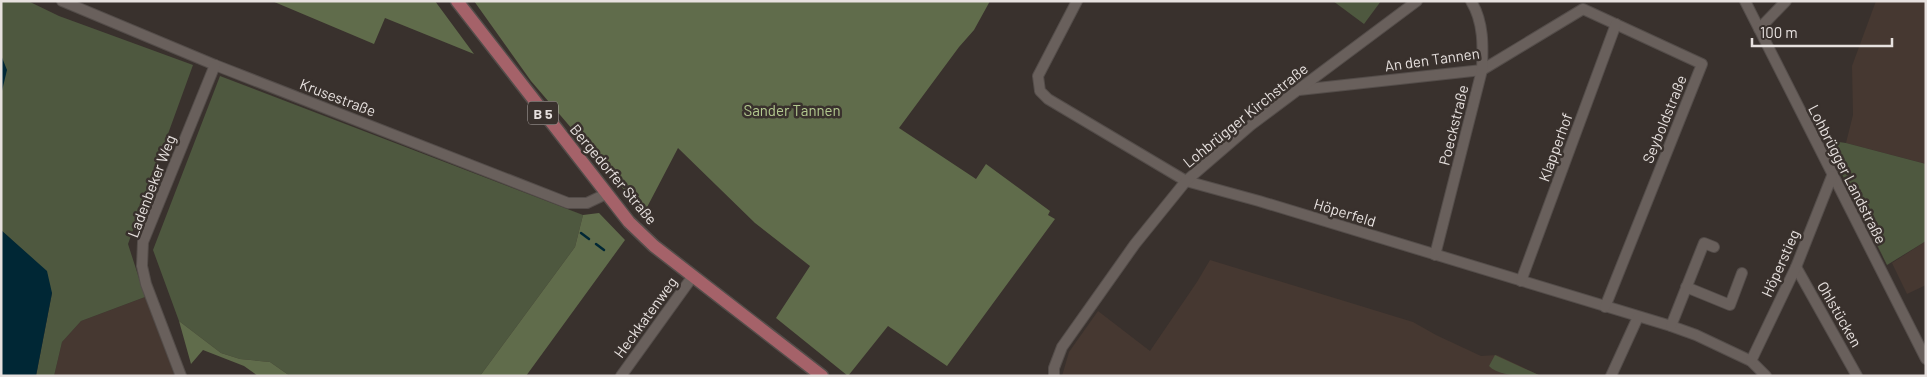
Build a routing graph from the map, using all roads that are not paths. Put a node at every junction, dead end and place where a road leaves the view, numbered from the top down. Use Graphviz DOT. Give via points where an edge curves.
graph roads {
  1 [pos="62,1"];
  2 [pos="457,1"];
  3 [pos="1077,1"];
  4 [pos="1417,1"];
  5 [pos="1471,1"];
  6 [pos="1745,1"];
  7 [pos="1786,1"];
  8 [pos="1583,9"];
  9 [pos="1616,24"];
  10 [pos="1759,29"];
  11 [pos="215,65"];
  12 [pos="1482,70"];
  13 [pos="1299,90"];
  14 [pos="1832,176"];
  15 [pos="1186,181"];
  16 [pos="606,194"];
  17 [pos="1714,247"];
  18 [pos="1435,255"];
  19 [pos="1796,267"];
  20 [pos="1742,273"];
  21 [pos="693,276"];
  22 [pos="1521,281"];
  23 [pos="1686,287"];
  24 [pos="1605,307"];
  25 [pos="1638,317"];
  26 [pos="1671,326"];
  27 [pos="1926,359"];
  28 [pos="1751,361"];
  29 [pos="182,376"];
  30 [pos="621,376"];
  31 [pos="822,376"];
  32 [pos="1054,376"];
  33 [pos="1611,376"];
  34 [pos="1766,376"];
  35 [pos="1857,376"];
  1 -- 11 [label="street, Krusestraße"];
  2 -- 16 [label="main road, Bergedorfer Straße / B 5"];
  3 -- 15 [label="street, Höperfeld" via="1038,80 1040,91 1048,99"];
  4 -- 13 [label="street, Lohbrügger Kirchstraße"];
  5 -- 12 [label="street, Poeckstraße" via="1483,39"];
  6 -- 10 [label="street, Lohbrügger Landstraße"];
  7 -- 10 [label="street"];
  8 -- 9 [label="street, Seyboldstraße"];
  8 -- 12 [label="street, An den Tannen"];
  9 -- 22 [label="street, Klapperhof"];
  9 -- 24 [label="street, Seyboldstraße" via="1702,64"];
  10 -- 14 [label="street, Lohbrügger Landstraße"];
  11 -- 16 [label="street, Krusestraße" via="568,203 587,203"];
  11 -- 29 [label="street, Ladenbeker Weg" via="143,242 142,266 146,284"];
  12 -- 13 [label="street, An den Tannen"];
  12 -- 18 [label="street, Poeckstraße"];
  13 -- 15 [label="street, Lohbrügger Kirchstraße" via="1251,125"];
  14 -- 19 [label="street, Höperstieg"];
  14 -- 27 [label="street, Lohbrügger Landstraße"];
  15 -- 18 [label="street, Höperfeld"];
  15 -- 32 [label="street, Lohbrügger Kirchstraße" via="1135,244 1062,347"];
  16 -- 21 [label="main road, Bergedorfer Straße / B 5" via="654,246"];
  17 -- 23 [label="street" via="1704,243"];
  18 -- 22 [label="street, Höperfeld"];
  19 -- 28 [label="street, Höperstieg"];
  19 -- 35 [label="street, Ohlstücken"];
  20 -- 23 [label="street" via="1730,305"];
  21 -- 30 [label="street, Heckkatenweg"];
  21 -- 31 [label="main road, Bergedorfer Straße / B 5"];
  22 -- 24 [label="street, Höperfeld"];
  23 -- 26 [label="street"];
  24 -- 25 [label="street, Höperfeld"];
  25 -- 26 [label="street, Höperfeld"];
  25 -- 33 [label="street"];
  26 -- 28 [label="street, Höperfeld"];
  28 -- 34 [label="street, Höperfeld"];
}
